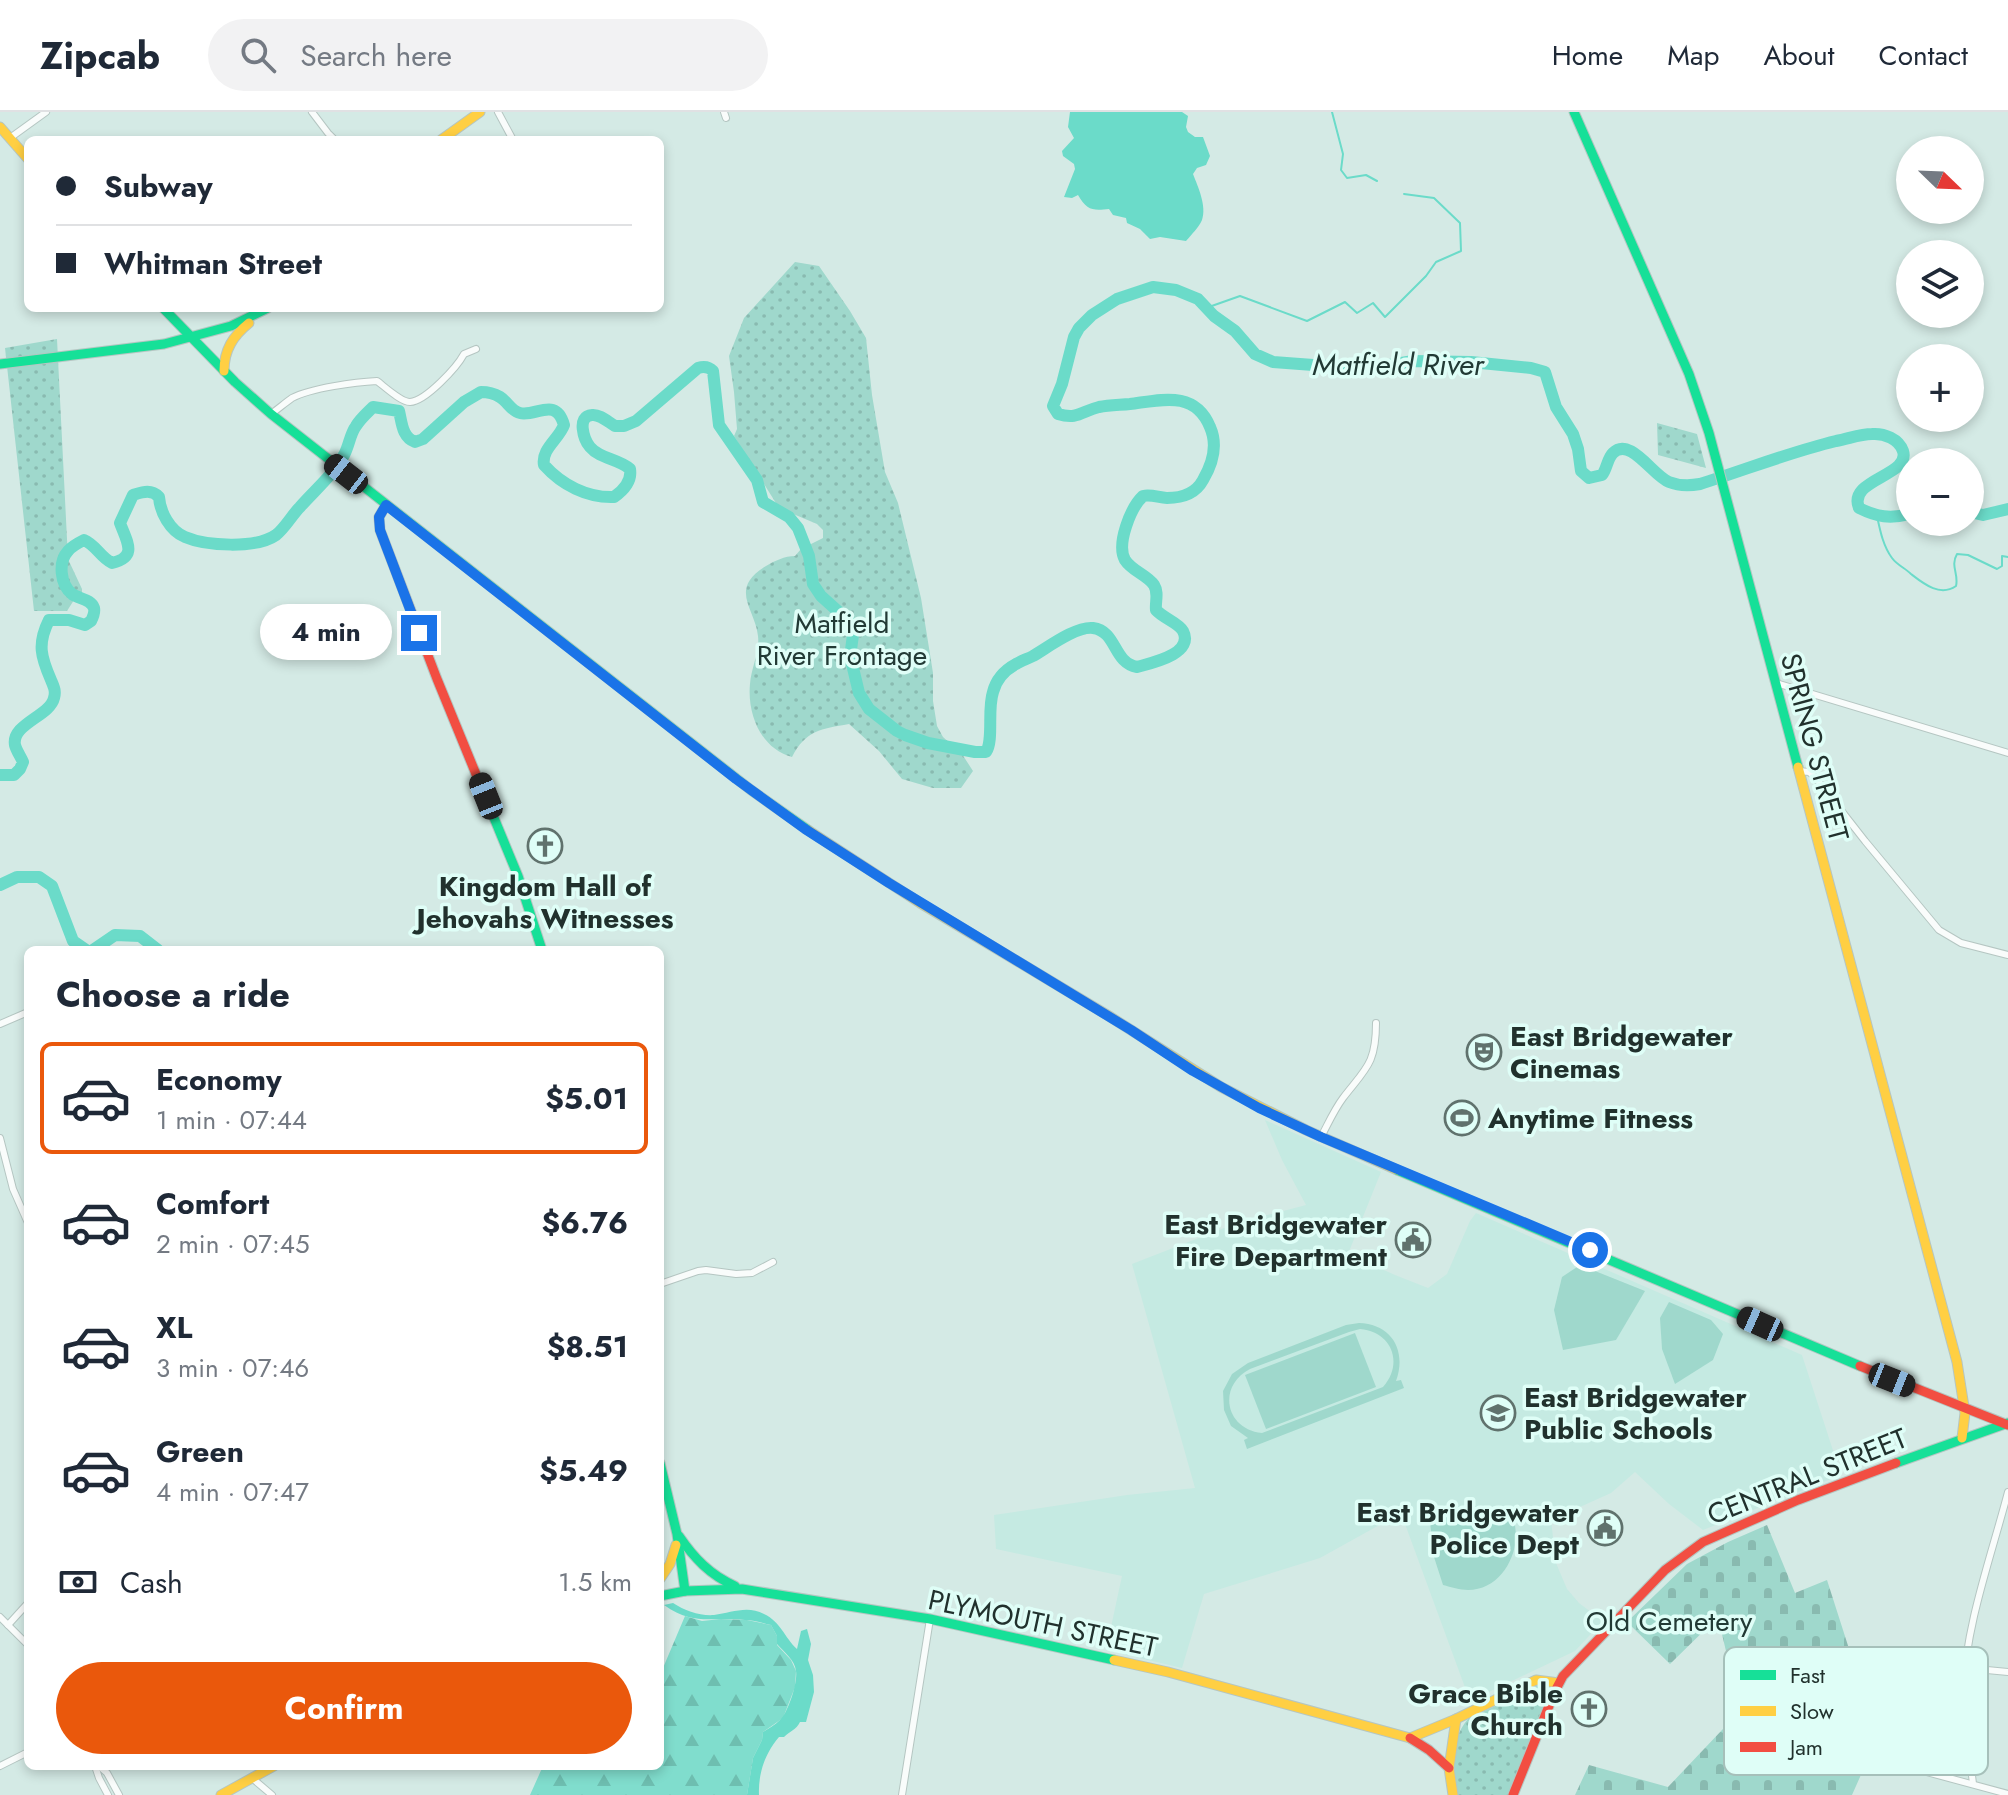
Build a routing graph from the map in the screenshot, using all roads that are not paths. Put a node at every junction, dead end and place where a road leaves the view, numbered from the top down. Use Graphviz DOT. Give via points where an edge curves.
graph roads {
  1 [pos="46,112"];
  2 [pos="312,112"];
  3 [pos="480,112"];
  4 [pos="498,112"];
  5 [pos="1574,112"];
  6 [pos="0,127"];
  7 [pos="331,136"];
  8 [pos="447,136"];
  9 [pos="511,136"];
  10 [pos="10,138"];
  11 [pos="24,154"];
  12 [pos="167,312"];
  13 [pos="260,312"];
  14 [pos="262,312"];
  15 [pos="192,337"];
  16 [pos="476,349"];
  17 [pos="0,364"];
  18 [pos="224,371"];
  19 [pos="271,414"];
  20 [pos="386,505"];
  21 [pos="1776,683"];
  22 [pos="2008,753"];
  23 [pos="1799,771"];
  24 [pos="541,946"];
  25 [pos="2008,955"];
  26 [pos="24,1014"];
  27 [pos="1376,1023"];
  28 [pos="0,1024"];
  29 [pos="1321,1137"];
  30 [pos="0,1138"];
  31 [pos="24,1214"];
  32 [pos="773,1262"];
  33 [pos="664,1283"];
  34 [pos="1965,1409"];
  35 [pos="2007,1424"];
  36 [pos="1962,1438"];
  37 [pos="664,1480"];
  38 [pos="2008,1492"];
  39 [pos="677,1534"];
  40 [pos="664,1572"];
  41 [pos="742,1589"];
  42 [pos="682,1592"];
  43 [pos="664,1595"];
  44 [pos="24,1607"];
  45 [pos="0,1617"];
  46 [pos="930,1619"];
  47 [pos="8,1625"];
  48 [pos="24,1641"];
  49 [pos="1970,1647"];
  50 [pos="1988,1670"];
  51 [pos="2008,1672"];
  52 [pos="1559,1683"];
  53 [pos="1456,1719"];
  54 [pos="1410,1738"];
  55 [pos="24,1754"];
  56 [pos="0,1766"];
  57 [pos="1449,1768"];
  58 [pos="98,1770"];
  59 [pos="103,1770"];
  60 [pos="267,1770"];
  61 [pos="1939,1775"];
  62 [pos="1972,1775"];
  63 [pos="252,1778"];
  64 [pos="1973,1784"];
  65 [pos="2008,1794"];
  66 [pos="108,1795"];
  67 [pos="119,1795"];
  68 [pos="221,1795"];
  69 [pos="272,1795"];
  70 [pos="902,1795"];
  71 [pos="1453,1795"];
  72 [pos="1513,1795"];
  1 -- 10 [label="street"];
  2 -- 7 [label="street"];
  3 -- 8 [label="main road"];
  4 -- 9 [label="street"];
  5 -- 21 [label="main road, SPRING STREET" via="1689,374"];
  6 -- 10 [label="main road"];
  10 -- 11 [label="main road"];
  12 -- 15 [label="main road"];
  13 -- 15 [label="main road"];
  14 -- 18 [label="main road" via="232,338"];
  15 -- 17 [label="main road"];
  15 -- 18 [label="main road"];
  16 -- 19 [label="street" via="413,402 377,381 297,396"];
  18 -- 19 [label="main road"];
  19 -- 20 [label="main road"];
  20 -- 24 [label="main road" via="379,517 380,530"];
  20 -- 29 [label="main road" via="805,829 1193,1071"];
  21 -- 22 [label="street"];
  21 -- 23 [label="main road, SPRING STREET"];
  23 -- 25 [label="street" via="1815,777 1939,930 1961,943"];
  23 -- 34 [label="main road, SPRING STREET"];
  26 -- 28 [label="street"];
  27 -- 29 [label="street" via="1372,1059"];
  29 -- 34 [label="main road"];
  30 -- 31 [label="street"];
  32 -- 33 [label="street" via="752,1273 698,1271"];
  34 -- 35 [label="main road"];
  34 -- 36 [label="main road, SPRING STREET"];
  35 -- 36 [label="main road, CENTRAL STREET"];
  36 -- 52 [label="main road, CENTRAL STREET" via="1703,1542 1665,1570"];
  37 -- 39 [label="main road"];
  38 -- 49 [label="street"];
  39 -- 40 [label="main road"];
  39 -- 41 [label="main road" via="706,1570"];
  39 -- 42 [label="main road"];
  41 -- 42 [label="main road, PLYMOUTH STREET"];
  41 -- 46 [label="main road, PLYMOUTH STREET"];
  42 -- 43 [label="main road, PLYMOUTH STREET"];
  44 -- 47 [label="street"];
  45 -- 47 [label="street"];
  46 -- 54 [label="main road, PLYMOUTH STREET" via="1168,1672"];
  46 -- 70 [label="street"];
  47 -- 48 [label="street"];
  50 -- 51 [label="street"];
  52 -- 53 [label="main road" via="1536,1680"];
  52 -- 72 [label="main road, CENTRAL STREET"];
  53 -- 54 [label="main road"];
  53 -- 57 [label="main road"];
  54 -- 57 [label="main road, PLYMOUTH STREET"];
  55 -- 56 [label="street"];
  57 -- 71 [label="main road"];
  58 -- 66 [label="street"];
  59 -- 67 [label="street"];
  60 -- 63 [label="main road"];
  61 -- 64 [label="street"];
  62 -- 64 [label="street"];
  63 -- 68 [label="main road"];
  63 -- 69 [label="street"];
  64 -- 65 [label="street"];
}
